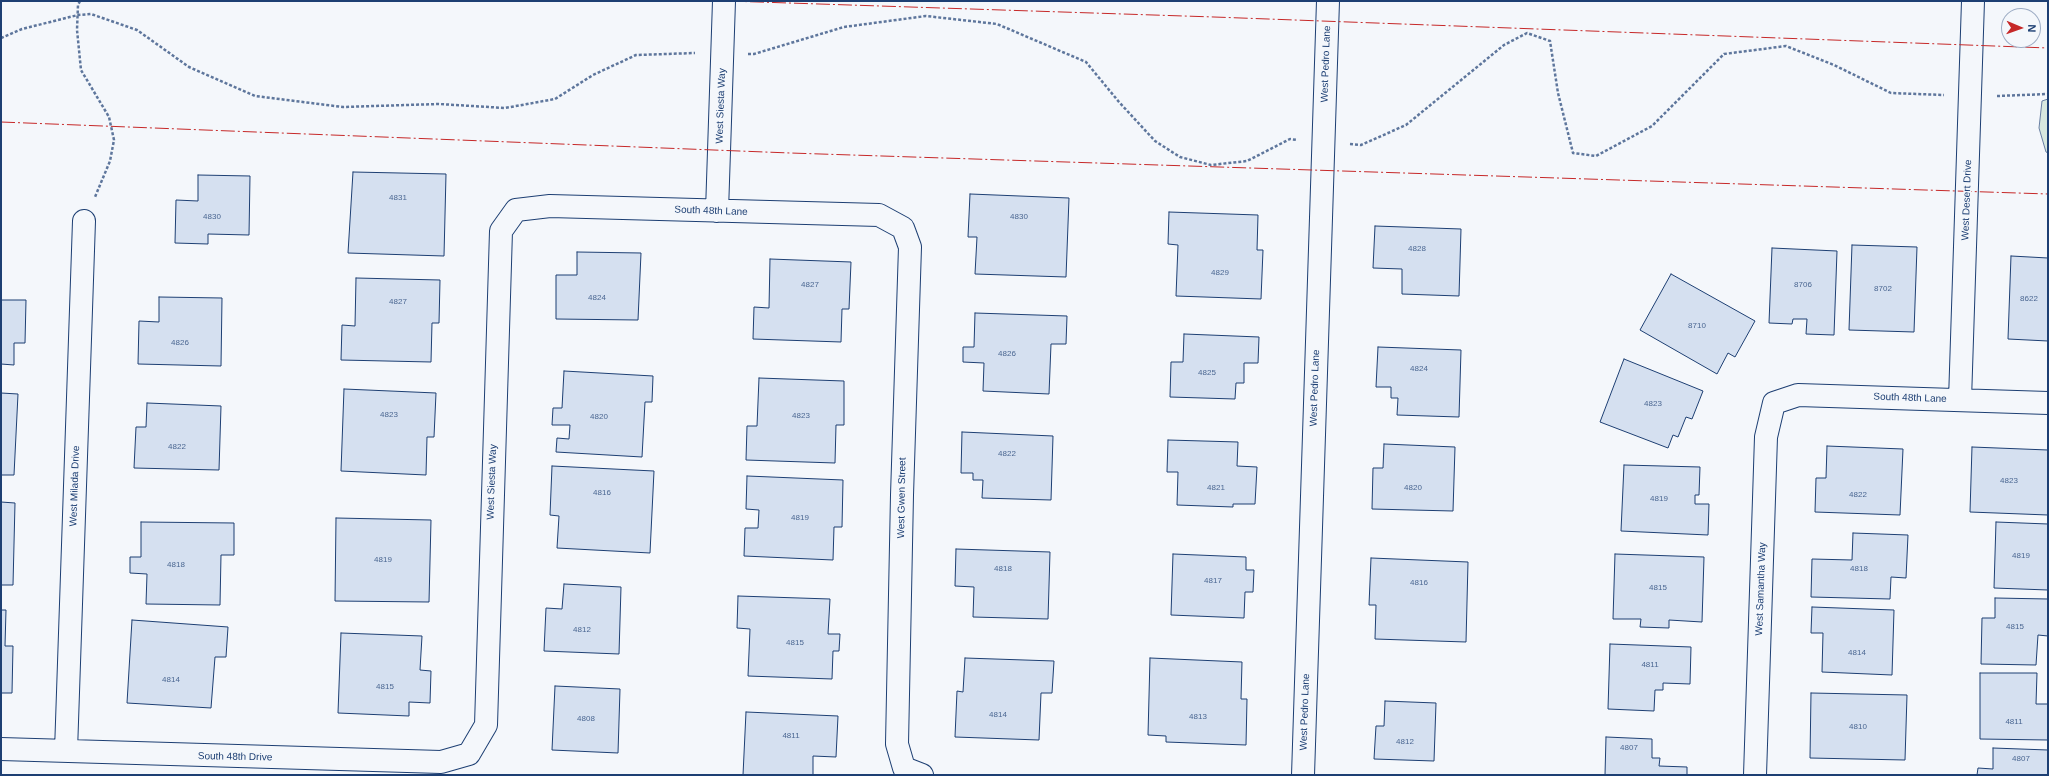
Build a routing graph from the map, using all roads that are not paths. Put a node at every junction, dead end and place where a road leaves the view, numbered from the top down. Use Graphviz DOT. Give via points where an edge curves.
graph roads {
  1 [pos="724,1"];
  2 [pos="1328,1"];
  3 [pos="1973,1"];
  4 [pos="516,210"];
  5 [pos="717,211"];
  6 [pos="84,221"];
  7 [pos="903,228"];
  8 [pos="1960,400"];
  9 [pos="2048,403"];
  10 [pos="1774,404"];
  11 [pos="1,749"];
  12 [pos="66,751"];
  13 [pos="469,754"];
  14 [pos="913,772"];
  15 [pos="1302,775"];
  16 [pos="1755,775"];
  1 -- 5 [label="street, West Siesta Way"];
  2 -- 15 [label="street, West Pedro Lane"];
  3 -- 8 [label="street, West Desert Drive"];
  4 -- 5 [label="street, South 48th Lane" via="550,206"];
  4 -- 13 [label="street, West Siesta Way" via="501,231 486,725"];
  5 -- 7 [label="street, South 48th Lane" via="879,215"];
  6 -- 12 [label="street, West Milada Drive"];
  7 -- 14 [label="street, West Gwen Street" via="910,247 897,744"];
  8 -- 9 [label="street, South 48th Lane"];
  8 -- 10 [label="street, South 48th Lane" via="1798,395"];
  10 -- 16 [label="street, West Samantha Way" via="1766,438"];
  11 -- 12 [label="street, South 48th Drive"];
  12 -- 13 [label="street, South 48th Drive" via="440,762"];
}
